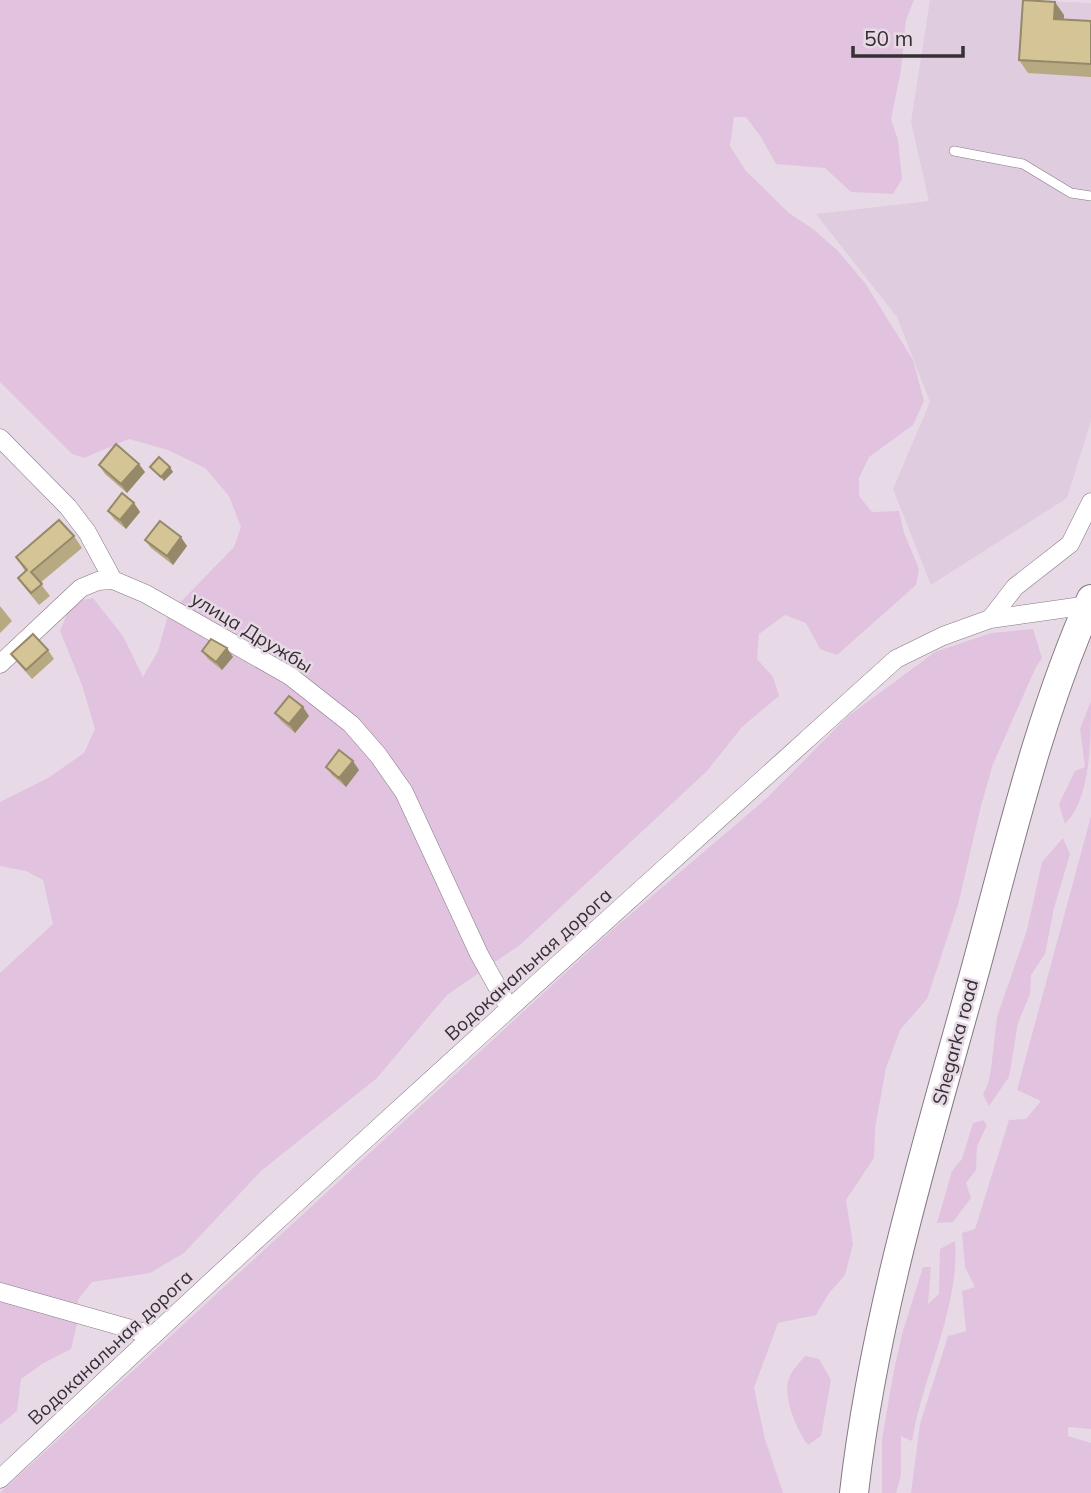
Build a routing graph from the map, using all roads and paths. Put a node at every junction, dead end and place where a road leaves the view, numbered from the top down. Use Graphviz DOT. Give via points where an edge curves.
graph roads {
  1 [pos="954,151"];
  2 [pos="1091,196"];
  3 [pos="0,438"];
  4 [pos="1091,502"];
  5 [pos="113,580"];
  6 [pos="1090,602"];
  7 [pos="990,619"];
  8 [pos="0,664"];
  9 [pos="509,1008"];
  10 [pos="0,1292"];
  11 [pos="152,1335"];
  12 [pos="0,1479"];
  13 [pos="854,1493"];
  1 -- 2 [label="lane" via="1023,164 1071,193"];
  3 -- 5 [label="street" via="68,507"];
  4 -- 7 [label="street" via="1070,544 1015,587"];
  5 -- 8 [label="street" via="81,588"];
  5 -- 9 [label="street, улица Дружбы" via="290,676 351,724 404,792"];
  6 -- 7 [label="street, Водоканальная дорога"];
  6 -- 13 [label="main road, Shegarka road" via="1042,732 905,1222 881,1325"];
  7 -- 9 [label="street, Водоканальная дорога" via="896,659"];
  9 -- 11 [label="street, Водоканальная дорога"];
  10 -- 11 [label="street"];
  11 -- 12 [label="street, Водоканальная дорога"];
}
